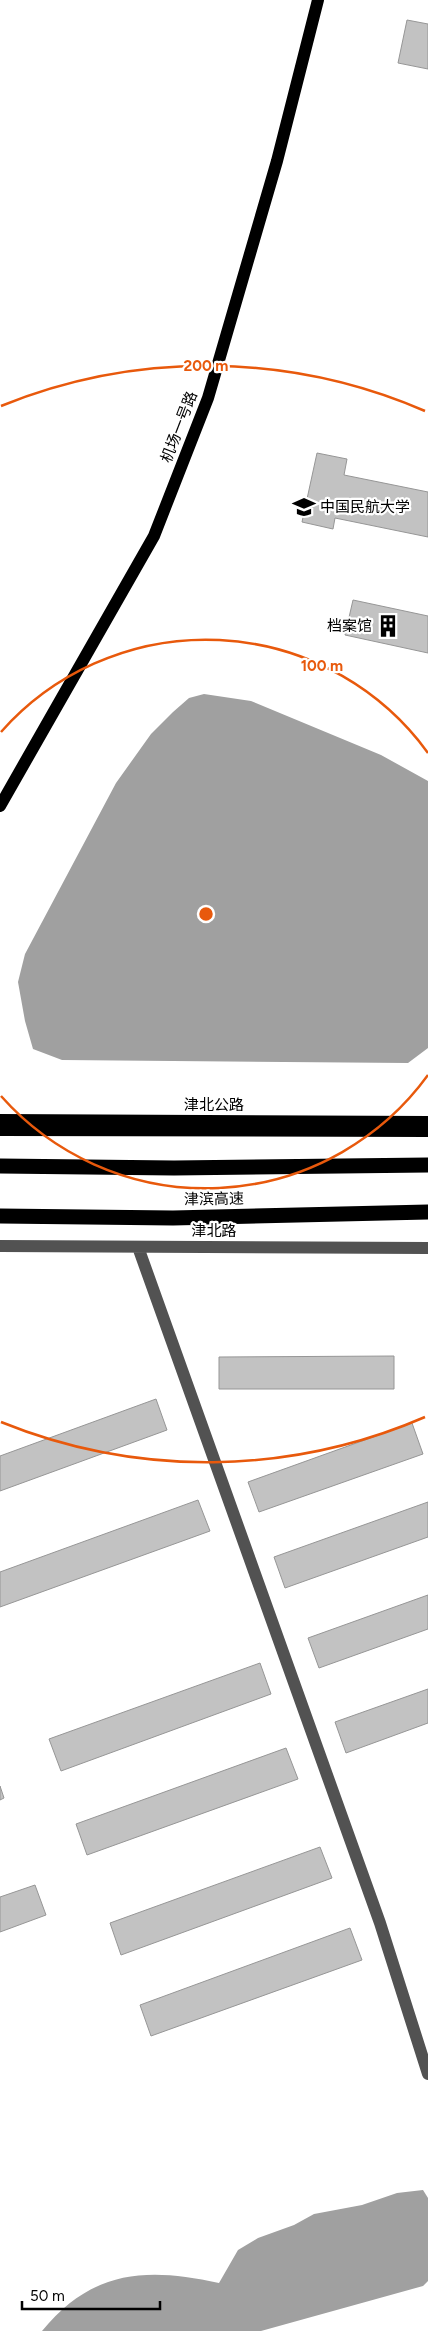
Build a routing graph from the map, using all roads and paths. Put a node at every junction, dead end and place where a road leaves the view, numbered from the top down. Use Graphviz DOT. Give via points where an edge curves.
graph roads {
  1 [pos="318,0"];
  2 [pos="0,806"];
  3 [pos="0,1120"];
  4 [pos="428,1122"];
  5 [pos="0,1130"];
  6 [pos="428,1131"];
  7 [pos="428,1165"];
  8 [pos="0,1166"];
  9 [pos="428,1212"];
  10 [pos="0,1216"];
  11 [pos="0,1246"];
  12 [pos="138,1247"];
  13 [pos="428,1248"];
  14 [pos="428,2074"];
  1 -- 2 [label="main road, 机场一号路" via="277,161 208,398 154,536"];
  3 -- 4 [label="main road, 津北公路"];
  5 -- 6 [label="main road, 津北公路"];
  7 -- 8 [label="highway, 津滨高速"];
  9 -- 10 [label="highway, 津滨高速" via="174,1218"];
  11 -- 12 [label="street, 津北路"];
  12 -- 13 [label="street, 津北路"];
  12 -- 14 [label="street" via="380,1923"];
}
